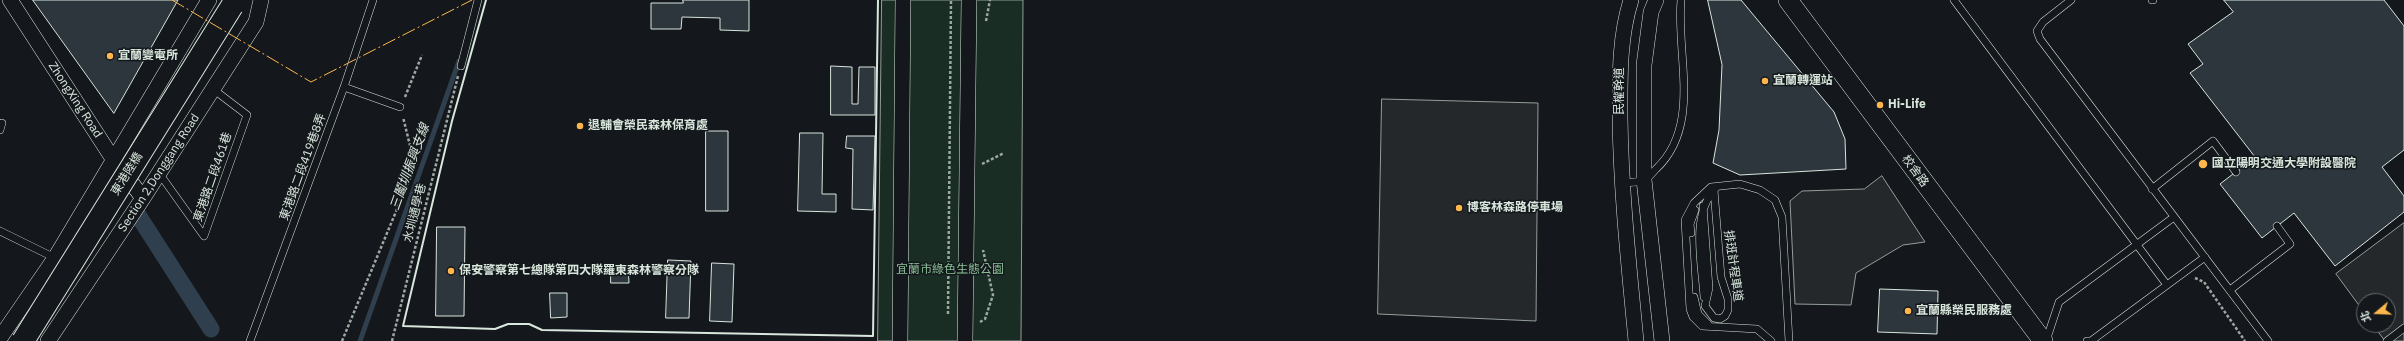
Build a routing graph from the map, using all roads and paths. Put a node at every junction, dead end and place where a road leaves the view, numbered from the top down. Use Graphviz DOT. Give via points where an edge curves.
graph roads {
  1 [pos="10,0"];
  2 [pos="209,0"];
  3 [pos="261,0"];
  4 [pos="373,0"];
  5 [pos="478,0"];
  6 [pos="903,0"];
  7 [pos="952,0"];
  8 [pos="969,0"];
  9 [pos="1631,0"];
  10 [pos="1656,0"];
  11 [pos="1681,0"];
  12 [pos="1788,0"];
  13 [pos="1954,0"];
  14 [pos="2071,0"];
  15 [pos="232,6"];
  16 [pos="422,55"];
  17 [pos="461,66"];
  18 [pos="344,87"];
  19 [pos="213,89"];
  20 [pos="400,107"];
  21 [pos="1004,153"];
  22 [pos="113,159"];
  23 [pos="977,167"];
  24 [pos="2236,172"];
  25 [pos="159,173"];
  26 [pos="1644,180"];
  27 [pos="1621,183"];
  28 [pos="1715,187"];
  29 [pos="2152,189"];
  30 [pos="143,198"];
  31 [pos="2174,217"];
  32 [pos="2277,226"];
  33 [pos="0,231"];
  34 [pos="2137,244"];
  35 [pos="2205,257"];
  36 [pos="54,258"];
  37 [pos="2183,273"];
  38 [pos="2167,285"];
  39 [pos="2230,290"];
  40 [pos="1705,306"];
  41 [pos="948,317"];
  42 [pos="1719,327"];
  43 [pos="2404,328"];
  44 [pos="0,338"];
  45 [pos="23,341"];
  46 [pos="48,341"];
  47 [pos="250,341"];
  48 [pos="342,341"];
  49 [pos="392,341"];
  50 [pos="900,341"];
  51 [pos="965,341"];
  52 [pos="1636,341"];
  53 [pos="1662,341"];
  54 [pos="1771,341"];
  55 [pos="1789,341"];
  56 [pos="2043,341"];
  57 [pos="2046,341"];
  58 [pos="2087,341"];
  59 [pos="2245,341"];
  60 [pos="2268,341"];
  61 [pos="2387,341"];
  1 -- 22 [label="street, ZhongXing Road"];
  2 -- 22 [label="street"];
  3 -- 19 [label="street, Section 2,Donggang Road" via="256,22"];
  4 -- 18 [label="lane, 東港路二段419巷8弄"];
  5 -- 17 [label="lane"];
  6 -- 50 [label="street"];
  7 -- 41 [label="path"];
  8 -- 51 [label="street"];
  9 -- 27 [label="street, 民權幹道" via="1620,67"];
  10 -- 26 [label="street, 民權幹道" via="1651,12 1644,66"];
  11 -- 26 [label="lane" via="1679,22 1683,111 1671,152"];
  12 -- 56 [label="street, 校舍路"];
  13 -- 34 [label="lane"];
  14 -- 29 [label="lane" via="2043,22 2037,31 2040,39"];
  15 -- 45 [label="main road, 東港陸橋, bridge"];
  16 -- 20 [label="path"];
  17 -- 49 [label="path, 水圳通學巷"];
  18 -- 20 [label="lane"];
  18 -- 47 [label="lane, 東港路二段419巷8弄"];
  19 -- 25 [label="street, Section 2,Donggang Road"];
  19 -- 25 [label="lane, 東港路二段461巷" via="247,115 204,236"];
  20 -- 48 [label="path" via="415,166"];
  21 -- 23 [label="path"];
  22 -- 30 [label="street, ZhongXing Road"];
  22 -- 36 [label="street"];
  24 -- 29 [label="lane" via="2213,141"];
  25 -- 30 [label="street, Section 2,Donggang Road"];
  26 -- 27 [label="lane"];
  26 -- 53 [label="street, 民權幹道"];
  27 -- 52 [label="street, 民權幹道"];
  28 -- 40 [label="lane" via="1703,206 1700,221"];
  28 -- 40 [label="lane, 排班計程車道" via="1721,277 1728,299 1728,310 1720,319 1714,318"];
  28 -- 42 [label="lane" via="1694,203 1686,220 1690,310 1702,326"];
  28 -- 55 [label="lane" via="1740,184 1760,190 1775,200 1782,217"];
  29 -- 31 [label="lane"];
  30 -- 46 [label="street, Section 2,Donggang Road"];
  31 -- 34 [label="lane"];
  31 -- 35 [label="lane"];
  32 -- 39 [label="lane" via="2290,244"];
  33 -- 36 [label="lane"];
  34 -- 38 [label="lane"];
  34 -- 57 [label="lane" via="2060,302"];
  35 -- 37 [label="lane"];
  35 -- 39 [label="lane"];
  36 -- 44 [label="street"];
  37 -- 38 [label="lane"];
  37 -- 59 [label="path" via="2204,282"];
  38 -- 58 [label="lane" via="2091,341"];
  39 -- 60 [label="lane"];
  40 -- 42 [label="lane" via="1711,321"];
  42 -- 54 [label="lane" via="1757,329"];
  43 -- 61 [label="lane"];
}
